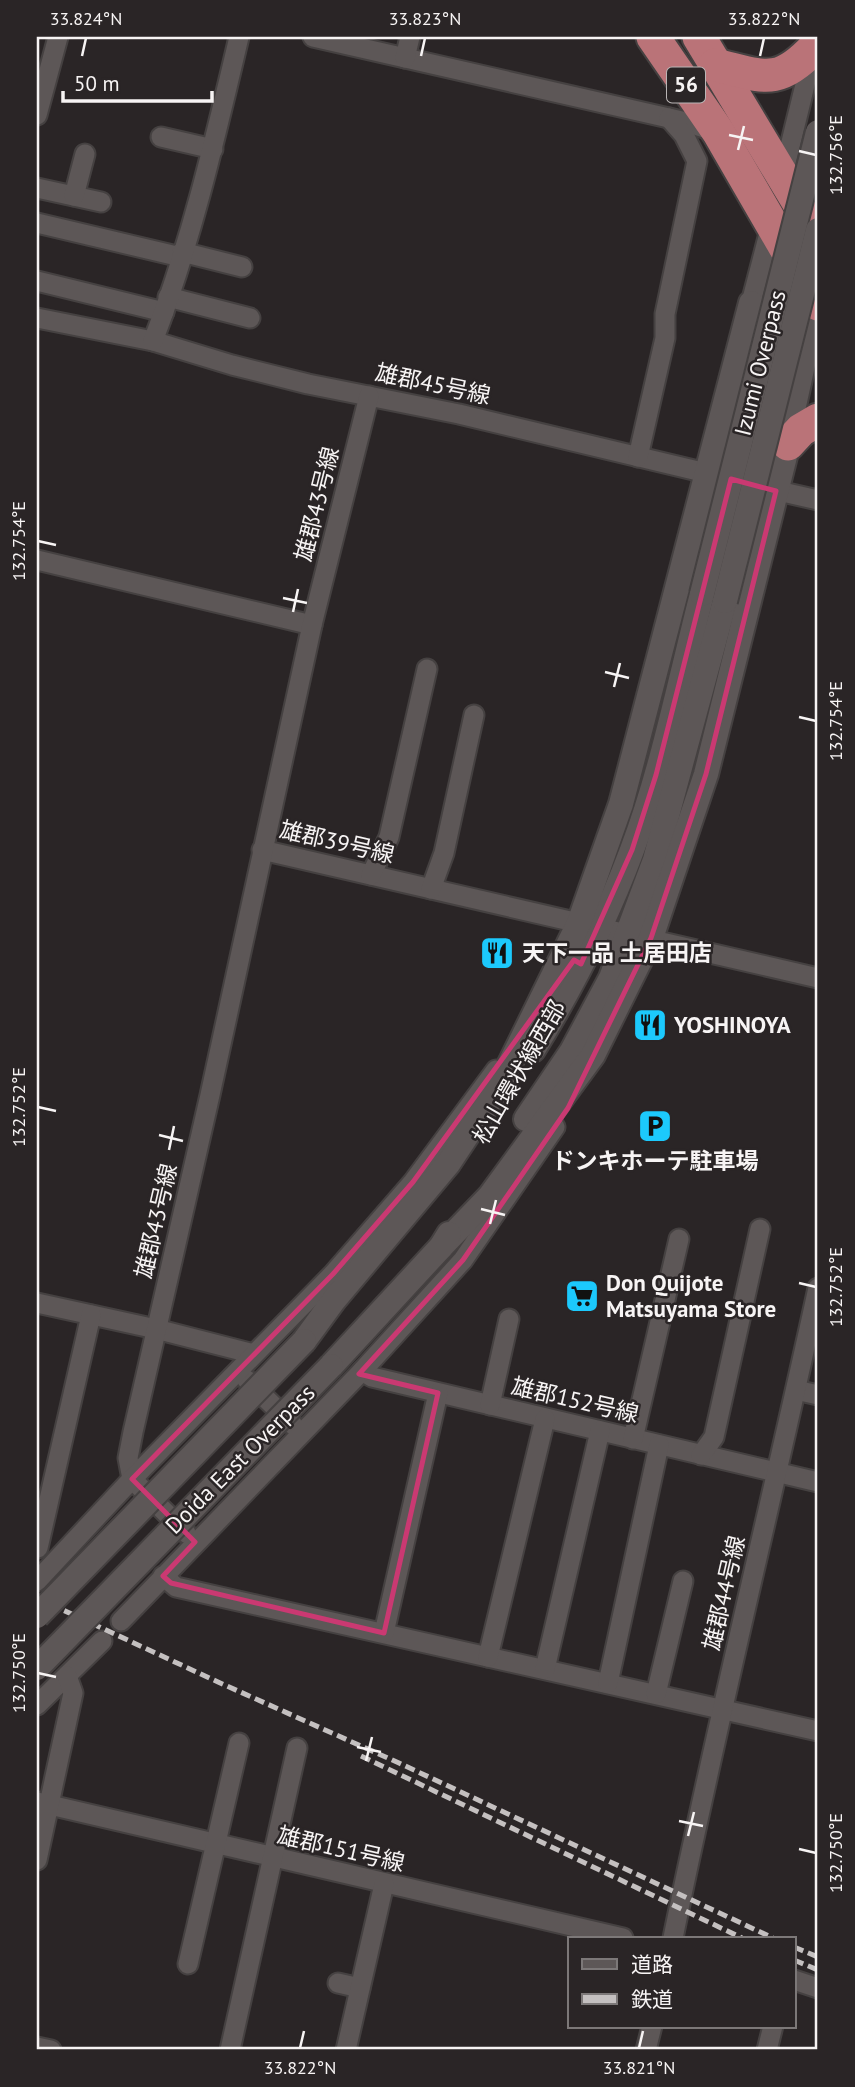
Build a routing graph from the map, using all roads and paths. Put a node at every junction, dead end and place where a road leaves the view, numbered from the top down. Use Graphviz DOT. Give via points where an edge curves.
graph roads {
  1 [pos="58,37"];
  2 [pos="239,37"];
  3 [pos="313,37"];
  4 [pos="410,37"];
  5 [pos="653,37"];
  6 [pos="699,37"];
  7 [pos="816,42"];
  8 [pos="405,58"];
  9 [pos="715,65"];
  10 [pos="38,108"];
  11 [pos="668,118"];
  12 [pos="818,132"];
  13 [pos="161,136"];
  14 [pos="703,137"];
  15 [pos="213,149"];
  16 [pos="85,154"];
  17 [pos="783,177"];
  18 [pos="37,188"];
  19 [pos="74,196"];
  20 [pos="101,202"];
  21 [pos="37,223"];
  22 [pos="771,224"];
  23 [pos="818,230"];
  24 [pos="818,235"];
  25 [pos="181,254"];
  26 [pos="242,267"];
  27 [pos="37,281"];
  28 [pos="751,303"];
  29 [pos="166,305"];
  30 [pos="818,306"];
  31 [pos="37,318"];
  32 [pos="250,318"];
  33 [pos="152,341"];
  34 [pos="369,396"];
  35 [pos="818,420"];
  36 [pos="788,444"];
  37 [pos="638,457"];
  38 [pos="705,473"];
  39 [pos="776,491"];
  40 [pos="818,500"];
  41 [pos="37,560"];
  42 [pos="714,597"];
  43 [pos="312,625"];
  44 [pos="427,669"];
  45 [pos="474,715"];
  46 [pos="262,850"];
  47 [pos="371,875"];
  48 [pos="430,889"];
  49 [pos="590,925"];
  50 [pos="639,935"];
  51 [pos="818,978"];
  52 [pos="540,1005"];
  53 [pos="593,1055"];
  54 [pos="760,1229"];
  55 [pos="677,1238"];
  56 [pos="441,1247"];
  57 [pos="818,1288"];
  58 [pos="37,1303"];
  59 [pos="92,1315"];
  60 [pos="509,1319"];
  61 [pos="814,1325"];
  62 [pos="156,1329"];
  63 [pos="304,1341"];
  64 [pos="233,1349"];
  65 [pos="254,1354"];
  66 [pos="238,1371"];
  67 [pos="362,1371"];
  68 [pos="796,1390"];
  69 [pos="438,1393"];
  70 [pos="818,1395"];
  71 [pos="490,1405"];
  72 [pos="545,1419"];
  73 [pos="600,1432"];
  74 [pos="301,1433"];
  75 [pos="633,1439"];
  76 [pos="659,1445"];
  77 [pos="701,1455"];
  78 [pos="778,1472"];
  79 [pos="132,1479"];
  80 [pos="818,1482"];
  81 [pos="195,1542"];
  82 [pos="38,1548"];
  83 [pos="163,1576"];
  84 [pos="37,1581"];
  85 [pos="683,1581"];
  86 [pos="37,1616"];
  87 [pos="121,1622"];
  88 [pos="384,1633"];
  89 [pos="102,1641"];
  90 [pos="488,1657"];
  91 [pos="37,1668"];
  92 [pos="545,1669"];
  93 [pos="67,1676"];
  94 [pos="608,1683"];
  95 [pos="656,1694"];
  96 [pos="37,1705"];
  97 [pos="722,1709"];
  98 [pos="818,1731"];
  99 [pos="239,1743"];
  100 [pos="297,1748"];
  101 [pos="42,1804"];
  102 [pos="216,1844"];
  103 [pos="272,1857"];
  104 [pos="37,1860"];
  105 [pos="384,1884"];
  106 [pos="619,1937"];
  107 [pos="673,1937"];
  108 [pos="188,1964"];
  109 [pos="796,1981"];
  110 [pos="338,1983"];
  111 [pos="360,1988"];
  112 [pos="818,1988"];
  113 [pos="652,2028"];
  114 [pos="772,2028"];
  115 [pos="37,2047"];
  116 [pos="51,2050"];
  117 [pos="230,2050"];
  118 [pos="346,2050"];
  119 [pos="646,2050"];
  120 [pos="767,2050"];
  1 -- 10 [label="street"];
  2 -- 15 [label="street"];
  3 -- 8 [label="street"];
  4 -- 8 [label="street"];
  5 -- 14 [label="highway, 56" via="688,89"];
  6 -- 9 [label="highway, 56"];
  7 -- 9 [label="highway" via="792,69 769,77"];
  7 -- 17 [label="street"];
  8 -- 11 [label="street"];
  9 -- 17 [label="highway, 56"];
  11 -- 14 [label="street"];
  11 -- 14 [label="street" via="684,135"];
  12 -- 42 [label="street, Izumi Overpass, bridge"];
  13 -- 15 [label="street"];
  14 -- 22 [label="highway, 56"];
  14 -- 37 [label="street"];
  15 -- 25 [label="street"];
  16 -- 19 [label="street"];
  17 -- 22 [label="street"];
  17 -- 24 [label="highway, 56"];
  18 -- 19 [label="street"];
  19 -- 20 [label="street"];
  21 -- 25 [label="street"];
  22 -- 28 [label="street"];
  22 -- 30 [label="highway, 56"];
  23 -- 42 [label="street, Izumi Overpass, bridge"];
  25 -- 26 [label="street"];
  25 -- 29 [label="street"];
  27 -- 29 [label="street"];
  28 -- 38 [label="street"];
  29 -- 32 [label="street"];
  29 -- 33 [label="street"];
  30 -- 36 [label="street"];
  31 -- 33 [label="street, 雄郡45号線"];
  33 -- 34 [label="street, 雄郡45号線" via="232,365"];
  34 -- 37 [label="street, 雄郡45号線"];
  34 -- 43 [label="street, 雄郡43号線"];
  35 -- 36 [label="highway" via="801,429"];
  36 -- 39 [label="street"];
  37 -- 38 [label="street, 雄郡45号線"];
  38 -- 39 [label="street, 雄郡45号線"];
  38 -- 49 [label="street"];
  39 -- 40 [label="street, 雄郡45号線"];
  39 -- 50 [label="street" via="706,774"];
  41 -- 43 [label="street"];
  42 -- 49 [label="street, 松山環状線西部" via="632,849"];
  42 -- 50 [label="street, 松山環状線西部"];
  43 -- 46 [label="street, 雄郡39号線"];
  44 -- 47 [label="street" via="414,692 389,837"];
  45 -- 48 [label="street" via="453,774 444,853"];
  46 -- 47 [label="street, 雄郡39号線"];
  46 -- 62 [label="street, 雄郡43号線"];
  47 -- 48 [label="street, 雄郡39号線"];
  48 -- 49 [label="street, 雄郡39号線"];
  49 -- 50 [label="street, 雄郡39号線"];
  49 -- 52 [label="street"];
  49 -- 63 [label="street, 松山環状線西部" via="551,1022 460,1173 357,1299"];
  50 -- 51 [label="street, 雄郡39号線"];
  50 -- 53 [label="street"];
  50 -- 56 [label="street, 松山環状線西部" via="572,1051"];
  52 -- 63 [label="street" via="497,1090 448,1164"];
  52 -- 65 [label="street" via="413,1182 333,1274"];
  53 -- 56 [label="street" via="490,1196"];
  53 -- 67 [label="street" via="568,1108 463,1261"];
  54 -- 77 [label="street" via="714,1437"];
  55 -- 75 [label="street" via="649,1336"];
  56 -- 91 [label="street, Doida East Overpass, bridge"];
  57 -- 61 [label="street, 雄郡44号線"];
  58 -- 59 [label="street"];
  59 -- 62 [label="street"];
  59 -- 82 [label="street"];
  60 -- 71 [label="street"];
  61 -- 68 [label="street, 雄郡44号線"];
  62 -- 64 [label="street"];
  62 -- 79 [label="street, 雄郡43号線" via="128,1458"];
  63 -- 86 [label="street, Doida East Overpass, bridge"];
  64 -- 65 [label="street"];
  64 -- 66 [label="street"];
  65 -- 66 [label="street"];
  66 -- 74 [label="street"];
  66 -- 79 [label="street"];
  67 -- 69 [label="street, 雄郡152号線"];
  67 -- 74 [label="street"];
  68 -- 70 [label="street"];
  68 -- 78 [label="street, 雄郡44号線"];
  69 -- 71 [label="street, 雄郡152号線"];
  69 -- 88 [label="street"];
  71 -- 72 [label="street, 雄郡152号線"];
  72 -- 73 [label="street, 雄郡152号線"];
  72 -- 90 [label="street"];
  73 -- 75 [label="street, 雄郡152号線"];
  73 -- 92 [label="street"];
  74 -- 81 [label="street"];
  75 -- 76 [label="street, 雄郡152号線"];
  76 -- 77 [label="street, 雄郡152号線"];
  76 -- 94 [label="street"];
  77 -- 78 [label="street, 雄郡152号線"];
  78 -- 80 [label="street, 雄郡152号線"];
  78 -- 97 [label="street, 雄郡44号線"];
  79 -- 81 [label="street"];
  79 -- 84 [label="street"];
  81 -- 83 [label="street"];
  83 -- 87 [label="street"];
  83 -- 88 [label="street" via="176,1587"];
  85 -- 95 [label="street"];
  88 -- 90 [label="street"];
  89 -- 93 [label="street"];
  90 -- 92 [label="street"];
  92 -- 94 [label="street"];
  93 -- 96 [label="street"];
  93 -- 101 [label="street" via="73,1693"];
  94 -- 95 [label="street"];
  95 -- 97 [label="street"];
  97 -- 98 [label="street"];
  97 -- 107 [label="street, 雄郡44号線"];
  99 -- 102 [label="street"];
  100 -- 103 [label="street"];
  101 -- 102 [label="street, 雄郡151号線"];
  101 -- 104 [label="street"];
  102 -- 103 [label="street, 雄郡151号線"];
  102 -- 108 [label="street"];
  103 -- 105 [label="street, 雄郡151号線"];
  103 -- 117 [label="street"];
  105 -- 106 [label="street, 雄郡151号線"];
  105 -- 111 [label="street"];
  109 -- 112 [label="street"];
  110 -- 111 [label="street"];
  111 -- 118 [label="street"];
  113 -- 119 [label="street"];
  114 -- 120 [label="street"];
  115 -- 116 [label="street"];
}
